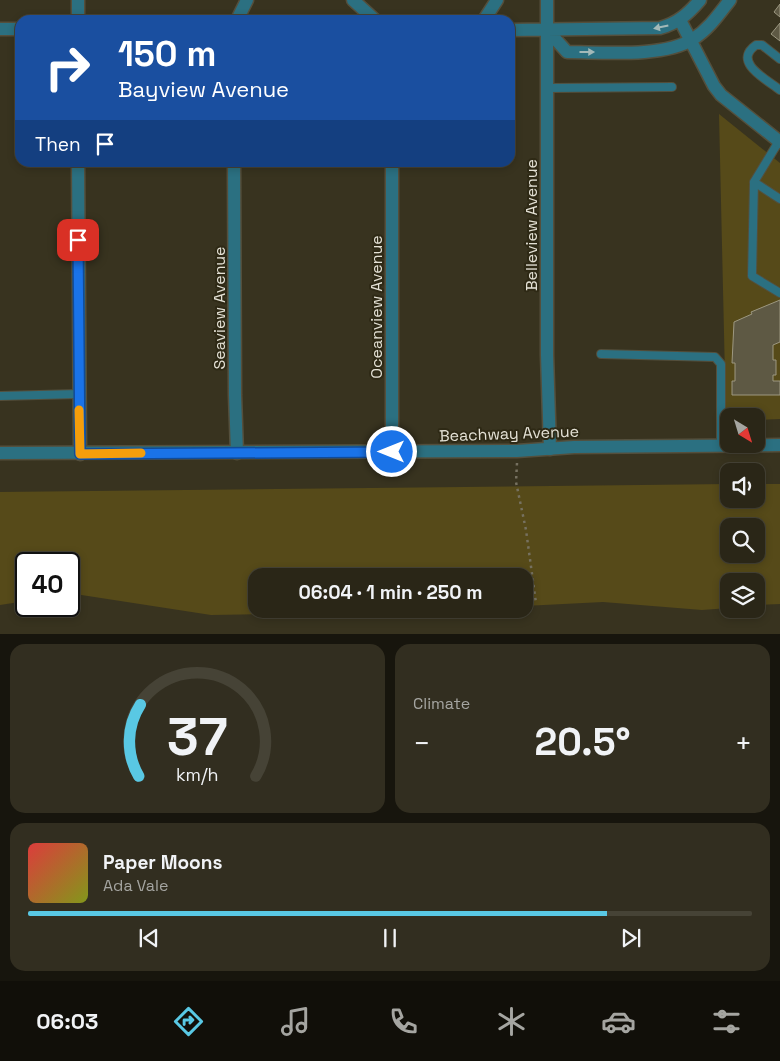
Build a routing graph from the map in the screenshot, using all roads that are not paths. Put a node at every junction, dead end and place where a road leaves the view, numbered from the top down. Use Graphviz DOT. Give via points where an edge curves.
graph roads {
  1 [pos="78,0"];
  2 [pos="247,0"];
  3 [pos="353,0"];
  4 [pos="497,0"];
  5 [pos="546,0"];
  6 [pos="700,0"];
  7 [pos="730,0"];
  8 [pos="78,15"];
  9 [pos="240,15"];
  10 [pos="370,15"];
  11 [pos="487,15"];
  12 [pos="680,20"];
  13 [pos="0,29"];
  14 [pos="15,29"];
  15 [pos="515,30"];
  16 [pos="548,31"];
  17 [pos="691,41"];
  18 [pos="780,59"];
  19 [pos="672,87"];
  20 [pos="546,88"];
  21 [pos="780,90"];
  22 [pos="780,142"];
  23 [pos="78,167"];
  24 [pos="234,167"];
  25 [pos="392,167"];
  26 [pos="754,182"];
  27 [pos="780,199"];
  28 [pos="780,293"];
  29 [pos="601,354"];
  30 [pos="78,394"];
  31 [pos="0,396"];
  32 [pos="721,408"];
  33 [pos="765,445"];
  34 [pos="780,445"];
  35 [pos="720,446"];
  36 [pos="550,449"];
  37 [pos="392,452"];
  38 [pos="0,453"];
  39 [pos="237,453"];
  40 [pos="80,454"];
  1 -- 8 [label="street"];
  2 -- 9 [label="street"];
  3 -- 10 [label="street"];
  4 -- 11 [label="street"];
  5 -- 16 [label="street, Belleview Avenue"];
  6 -- 12 [label="street"];
  7 -- 17 [label="street" via="711,24"];
  12 -- 16 [label="street, one-way" via="647,30"];
  12 -- 17 [label="street"];
  13 -- 14 [label="street"];
  15 -- 16 [label="street"];
  16 -- 17 [label="street, one-way" via="567,52 647,52"];
  16 -- 20 [label="street, Belleview Avenue"];
  17 -- 22 [label="street" via="721,95"];
  18 -- 21 [label="lane" via="762,45 749,50 747,57 749,65"];
  19 -- 20 [label="lane"];
  20 -- 36 [label="street, Belleview Avenue"];
  22 -- 26 [label="lane"];
  23 -- 30 [label="street"];
  24 -- 39 [label="street, Seaview Avenue"];
  25 -- 37 [label="street, Oceanview Avenue"];
  26 -- 27 [label="lane"];
  26 -- 28 [label="lane" via="752,276"];
  29 -- 32 [label="lane" via="715,357 721,364"];
  30 -- 31 [label="lane"];
  30 -- 40 [label="street"];
  33 -- 34 [label="street, Beachway Avenue"];
  35 -- 36 [label="street, Beachway Avenue"];
  36 -- 37 [label="street, Beachway Avenue"];
  37 -- 39 [label="street, Beachway Avenue"];
  38 -- 40 [label="street, Beachway Avenue"];
  39 -- 40 [label="street, Beachway Avenue"];
}
